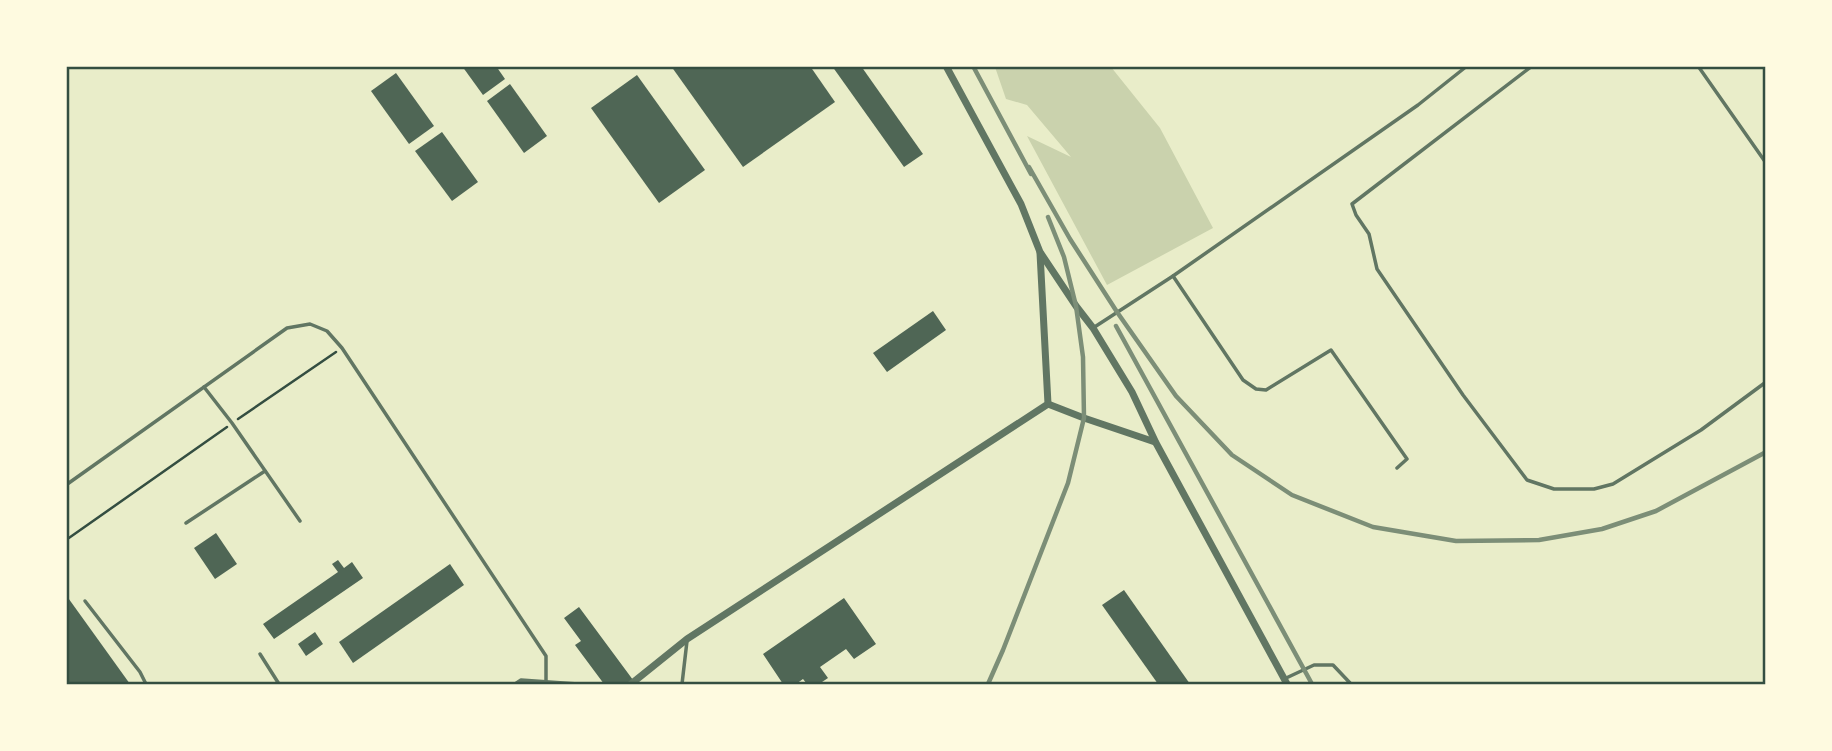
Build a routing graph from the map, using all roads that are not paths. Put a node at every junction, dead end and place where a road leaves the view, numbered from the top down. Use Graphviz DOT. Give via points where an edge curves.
graph roads {
  1 [pos="946,66"];
  2 [pos="1467,66"];
  3 [pos="1532,66"];
  4 [pos="1698,66"];
  5 [pos="1766,163"];
  6 [pos="1040,253"];
  7 [pos="1173,276"];
  8 [pos="1093,328"];
  9 [pos="1766,382"];
  10 [pos="204,387"];
  11 [pos="1048,404"];
  12 [pos="1156,443"];
  13 [pos="1397,468"];
  14 [pos="265,471"];
  15 [pos="66,485"];
  16 [pos="300,521"];
  17 [pos="186,523"];
  18 [pos="85,601"];
  19 [pos="687,639"];
  20 [pos="260,654"];
  21 [pos="546,681"];
  22 [pos="1286,682"];
  23 [pos="146,684"];
  24 [pos="279,684"];
  25 [pos="515,684"];
  26 [pos="578,684"];
  27 [pos="631,684"];
  28 [pos="682,684"];
  29 [pos="1351,684"];
  1 -- 6 [label="street" via="1021,204"];
  2 -- 7 [label="lane"];
  3 -- 9 [label="lane" via="1352,204 1369,234 1377,269 1463,395 1527,480 1554,489 1594,489 1613,484 1701,430"];
  4 -- 5 [label="lane"];
  6 -- 8 [label="street"];
  6 -- 11 [label="street"];
  7 -- 8 [label="lane"];
  7 -- 13 [label="lane" via="1243,380 1256,388 1266,390 1331,350 1407,459"];
  8 -- 12 [label="street"];
  10 -- 14 [label="lane"];
  10 -- 15 [label="lane"];
  10 -- 21 [label="lane" via="287,328 310,324 327,331 547,656"];
  11 -- 12 [label="street"];
  11 -- 19 [label="street"];
  12 -- 22 [label="street"];
  14 -- 16 [label="lane"];
  14 -- 17 [label="lane"];
  18 -- 23 [label="lane"];
  19 -- 27 [label="street"];
  19 -- 28 [label="lane"];
  20 -- 24 [label="lane"];
  21 -- 25 [label="lane"];
  21 -- 26 [label="lane"];
  22 -- 29 [label="lane" via="1314,666 1333,666"];
}
